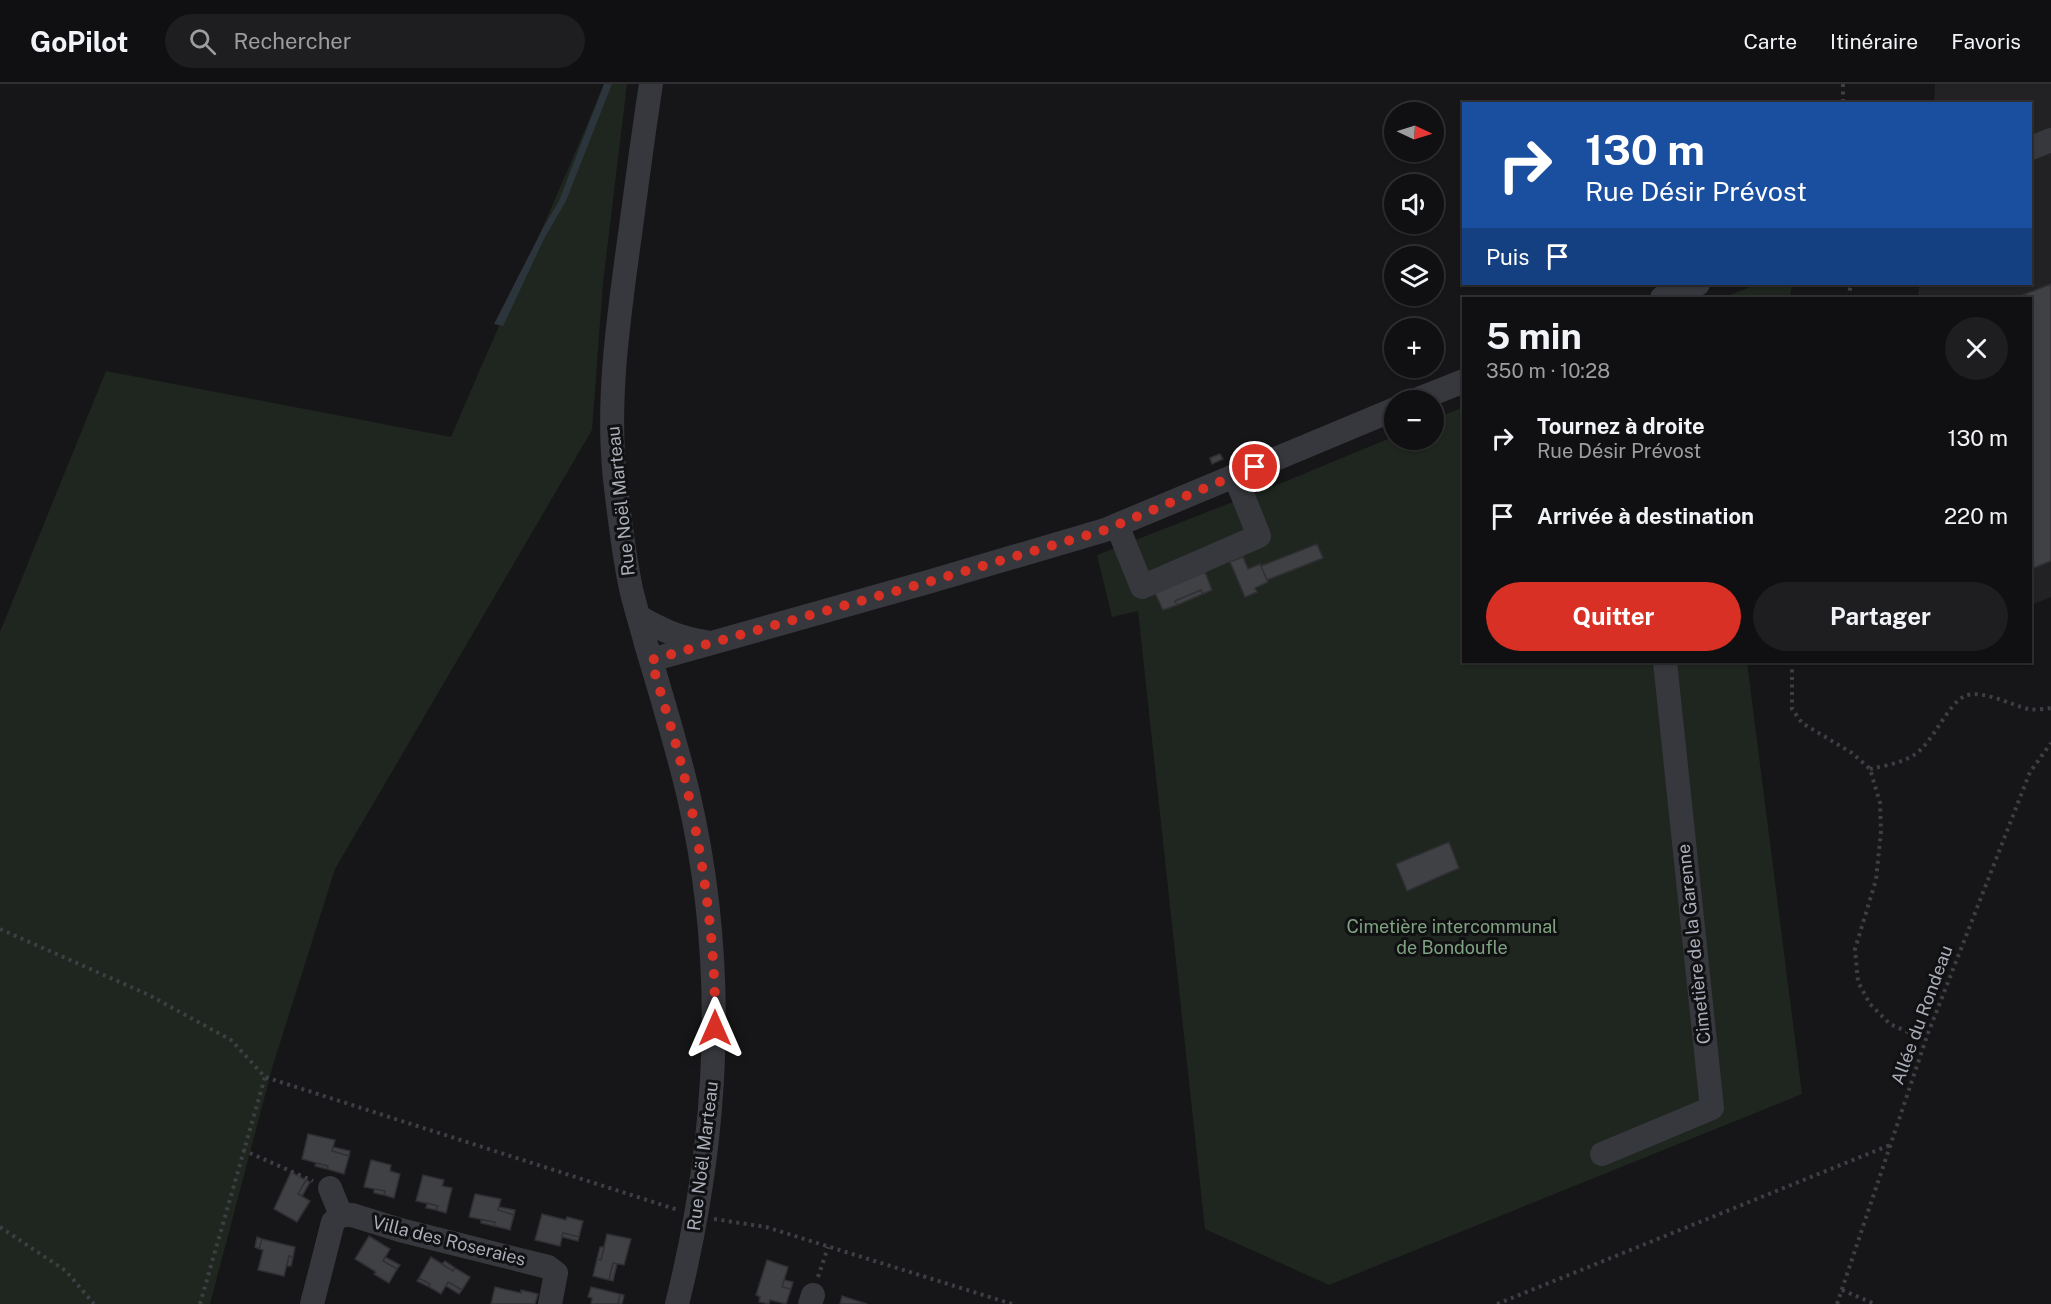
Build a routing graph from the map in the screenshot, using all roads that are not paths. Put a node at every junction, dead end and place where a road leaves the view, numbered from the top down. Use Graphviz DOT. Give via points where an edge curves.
graph roads {
  1 [pos="651,84"];
  2 [pos="2051,140"];
  3 [pos="2032,148"];
  4 [pos="1695,285"];
  5 [pos="1665,297"];
  6 [pos="1462,382"];
  7 [pos="1441,390"];
  8 [pos="1384,414"];
  9 [pos="1235,476"];
  10 [pos="1117,525"];
  11 [pos="639,617"];
  12 [pos="710,643"];
  13 [pos="651,660"];
  14 [pos="1665,663"];
  15 [pos="1602,1154"];
  16 [pos="330,1188"];
  17 [pos="341,1215"];
  18 [pos="312,1304"];
  19 [pos="550,1304"];
  20 [pos="677,1304"];
  1 -- 11 [label="street, Rue Noël Marteau" via="616,340 612,416 621,529"];
  2 -- 3 [label="street"];
  4 -- 5 [label="street"];
  6 -- 7 [label="street"];
  8 -- 9 [label="street"];
  9 -- 10 [label="street"];
  9 -- 10 [label="street" via="1259,537 1142,586"];
  10 -- 12 [label="street"];
  11 -- 12 [label="street" via="683,639"];
  11 -- 13 [label="street, Rue Noël Marteau"];
  12 -- 13 [label="street"];
  13 -- 20 [label="street, Rue Noël Marteau" via="689,796 712,946 715,1007 708,1138"];
  14 -- 15 [label="street, Cimetière de la Garenne" via="1712,1108"];
  16 -- 17 [label="street"];
  17 -- 18 [label="street" via="333,1222"];
  17 -- 19 [label="street, Villa des Roseraies" via="548,1267 562,1267"];
}
